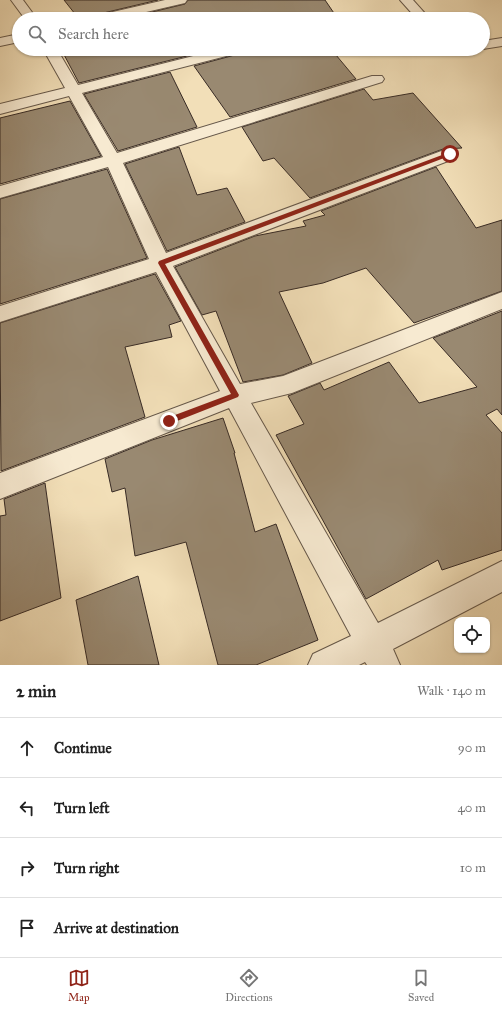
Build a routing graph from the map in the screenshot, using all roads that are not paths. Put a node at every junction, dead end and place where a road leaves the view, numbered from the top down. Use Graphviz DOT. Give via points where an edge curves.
graph roads {
  1 [pos="17,0"];
  2 [pos="181,0"];
  3 [pos="406,0"];
  4 [pos="26,12"];
  5 [pos="130,12"];
  6 [pos="417,12"];
  7 [pos="12,39"];
  8 [pos="0,42"];
  9 [pos="502,42"];
  10 [pos="490,44"];
  11 [pos="54,56"];
  12 [pos="209,56"];
  13 [pos="377,79"];
  14 [pos="73,90"];
  15 [pos="0,110"];
  16 [pos="450,154"];
  17 [pos="113,160"];
  18 [pos="0,192"];
  19 [pos="161,263"];
  20 [pos="502,300"];
  21 [pos="0,314"];
  22 [pos="236,395"];
  23 [pos="0,486"];
  24 [pos="502,576"];
  25 [pos="378,654"];
  26 [pos="324,665"];
  1 -- 4 [label="street"];
  2 -- 5 [label="street"];
  3 -- 6 [label="street"];
  7 -- 8 [label="street"];
  9 -- 10 [label="street"];
  11 -- 14 [label="street"];
  12 -- 14 [label="street"];
  13 -- 17 [label="street"];
  14 -- 15 [label="street"];
  14 -- 17 [label="street"];
  16 -- 19 [label="street"];
  17 -- 18 [label="street"];
  17 -- 19 [label="street"];
  19 -- 21 [label="street"];
  19 -- 22 [label="street"];
  20 -- 22 [label="street" via="284,386"];
  22 -- 23 [label="street"];
  22 -- 25 [label="street"];
  24 -- 25 [label="street"];
  25 -- 26 [label="street"];
}
